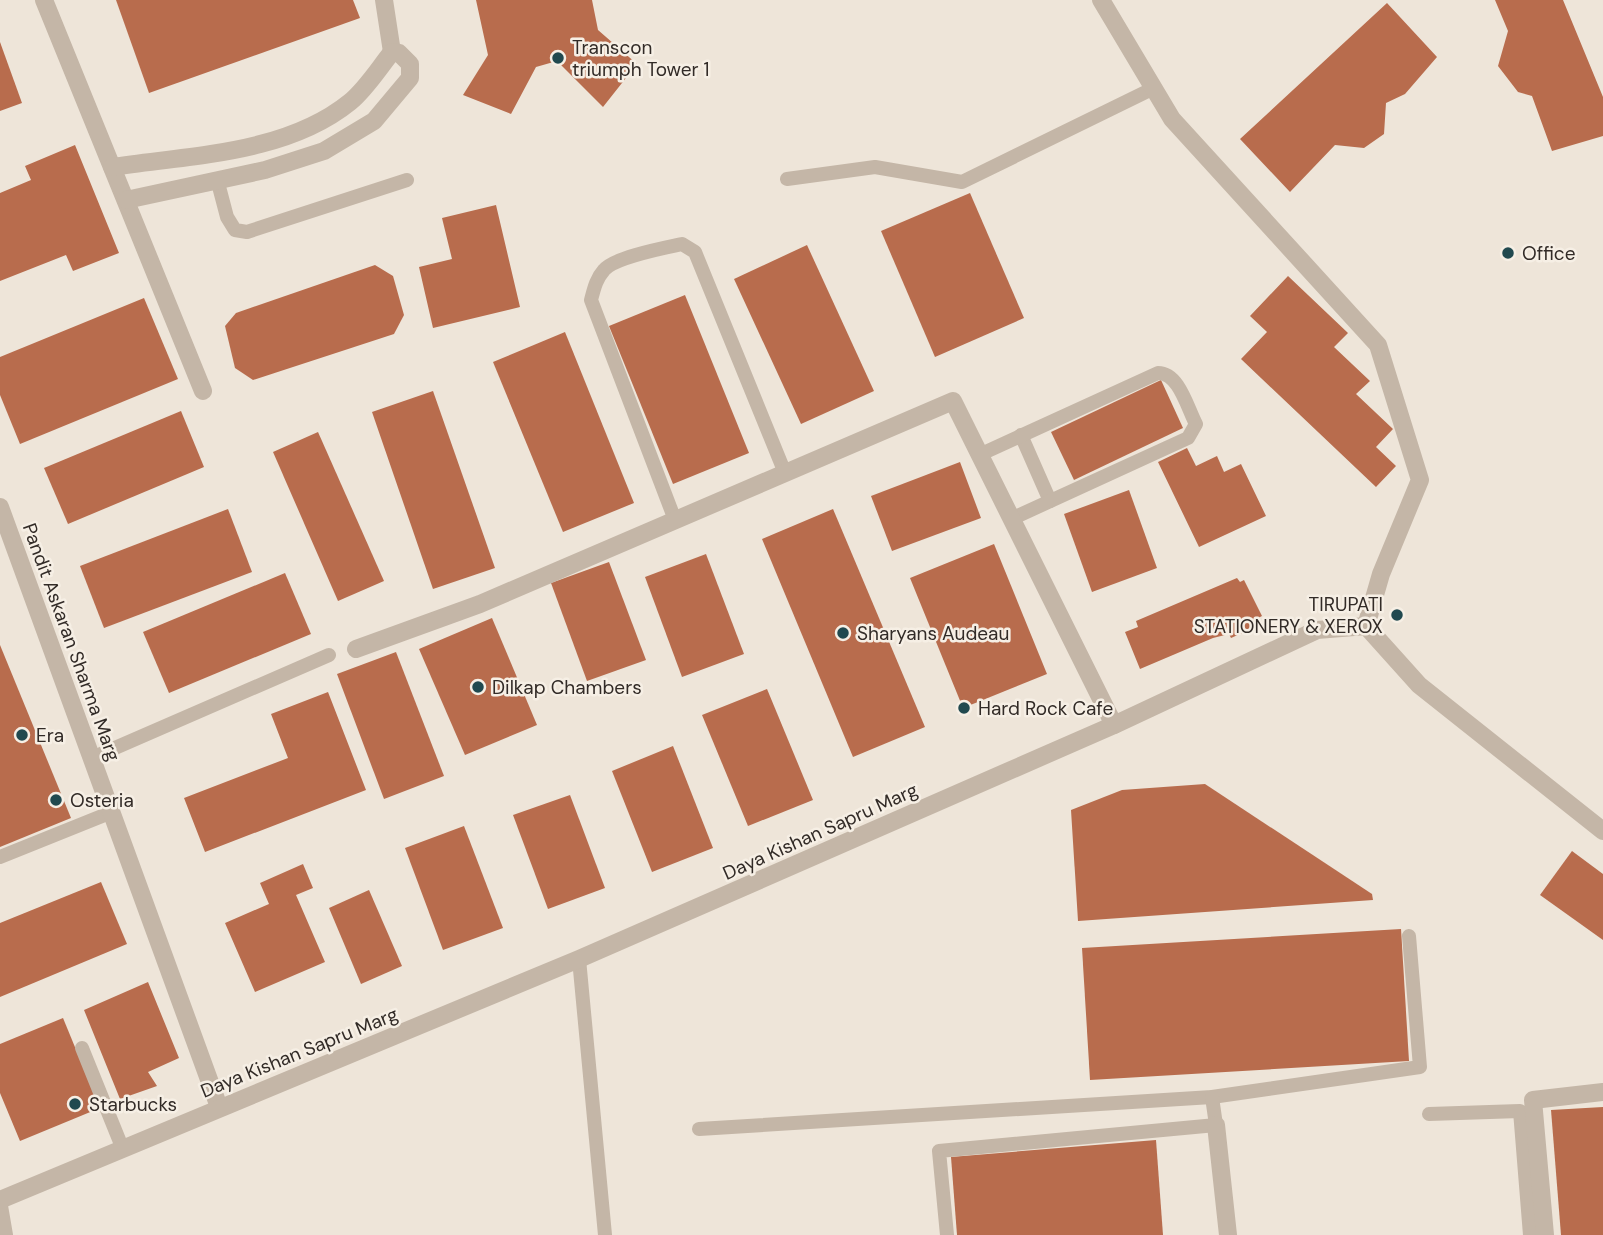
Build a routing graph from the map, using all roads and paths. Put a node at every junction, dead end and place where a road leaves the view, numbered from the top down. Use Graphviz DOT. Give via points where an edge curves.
graph roads {
  1 [pos="44,0"];
  2 [pos="384,0"];
  3 [pos="1101,0"];
  4 [pos="392,52"];
  5 [pos="1154,88"];
  6 [pos="112,167"];
  7 [pos="217,179"];
  8 [pos="787,179"];
  9 [pos="407,180"];
  10 [pos="125,200"];
  11 [pos="203,391"];
  12 [pos="1021,435"];
  13 [pos="979,455"];
  14 [pos="785,473"];
  15 [pos="1050,501"];
  16 [pos="0,507"];
  17 [pos="1011,519"];
  18 [pos="675,520"];
  19 [pos="1366,626"];
  20 [pos="356,649"];
  21 [pos="330,655"];
  22 [pos="1114,725"];
  23 [pos="92,758"];
  24 [pos="111,812"];
  25 [pos="1603,831"];
  26 [pos="0,857"];
  27 [pos="1409,936"];
  28 [pos="579,959"];
  29 [pos="82,1048"];
  30 [pos="1603,1092"];
  31 [pos="1212,1097"];
  32 [pos="219,1107"];
  33 [pos="1429,1114"];
  34 [pos="1216,1125"];
  35 [pos="699,1129"];
  36 [pos="122,1147"];
  37 [pos="0,1200"];
  38 [pos="6,1235"];
  39 [pos="605,1235"];
  40 [pos="947,1235"];
  41 [pos="1228,1235"];
  42 [pos="1530,1235"];
  43 [pos="1545,1235"];
  1 -- 6 [label="street"];
  2 -- 4 [label="street"];
  3 -- 5 [label="street"];
  4 -- 6 [label="street" via="351,101 308,128 257,145"];
  4 -- 7 [label="street" via="406,58 412,70 410,78 374,121 324,151"];
  5 -- 8 [label="lane" via="962,182 875,167"];
  5 -- 19 [label="street" via="1172,119 1378,345 1420,480 1381,574"];
  6 -- 10 [label="street"];
  7 -- 9 [label="lane" via="229,223 234,230 247,232"];
  7 -- 10 [label="street"];
  10 -- 11 [label="street"];
  12 -- 13 [label="lane"];
  12 -- 15 [label="lane"];
  12 -- 15 [label="lane" via="1158,373 1173,379 1196,424 1188,438"];
  13 -- 14 [label="street" via="953,401"];
  13 -- 17 [label="street"];
  14 -- 18 [label="street"];
  14 -- 18 [label="lane" via="695,252 681,244 606,268 591,300"];
  15 -- 17 [label="lane"];
  16 -- 23 [label="street, Pandit Askaran Sharma Marg"];
  17 -- 22 [label="street"];
  18 -- 20 [label="street" via="480,604"];
  19 -- 22 [label="street, Daya Kishan Sapru Marg" via="1317,630"];
  19 -- 25 [label="street" via="1419,685"];
  21 -- 23 [label="lane"];
  22 -- 28 [label="street, Daya Kishan Sapru Marg"];
  23 -- 24 [label="street, Pandit Askaran Sharma Marg"];
  24 -- 26 [label="lane"];
  24 -- 32 [label="street, Pandit Askaran Sharma Marg"];
  27 -- 31 [label="lane" via="1420,1066"];
  28 -- 32 [label="street, Daya Kishan Sapru Marg"];
  28 -- 39 [label="lane"];
  29 -- 36 [label="lane"];
  30 -- 43 [label="street" via="1533,1100"];
  31 -- 34 [label="lane"];
  31 -- 35 [label="lane"];
  32 -- 36 [label="street, Daya Kishan Sapru Marg"];
  33 -- 42 [label="lane" via="1520,1111"];
  34 -- 40 [label="lane" via="939,1151"];
  34 -- 41 [label="street"];
  36 -- 37 [label="street, Daya Kishan Sapru Marg"];
  37 -- 38 [label="lane"];
}
